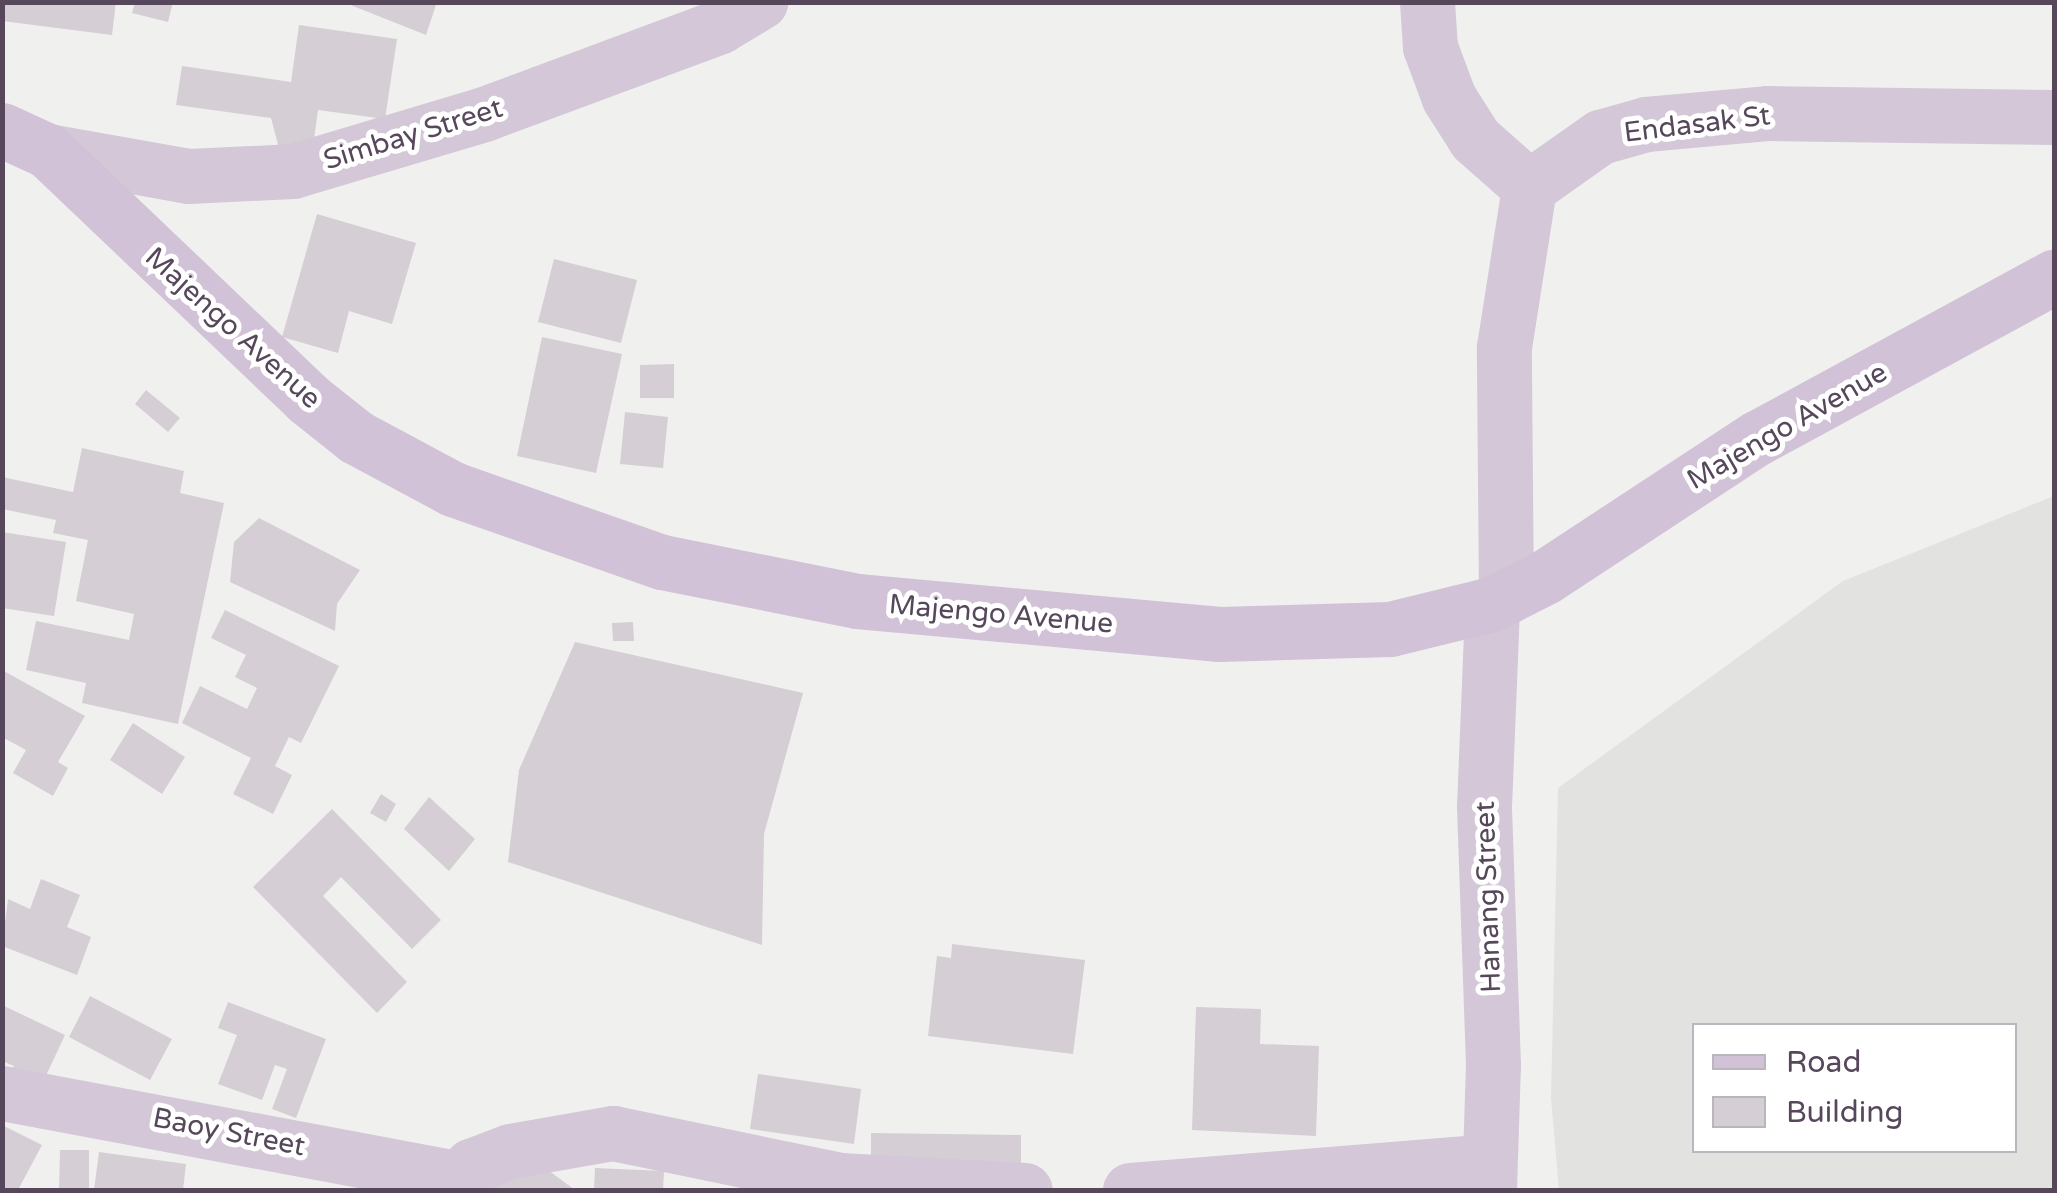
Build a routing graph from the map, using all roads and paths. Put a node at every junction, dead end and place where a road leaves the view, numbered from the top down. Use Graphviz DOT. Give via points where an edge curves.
graph roads {
  1 [pos="760,2"];
  2 [pos="1427,2"];
  3 [pos="2054,117"];
  4 [pos="25,140"];
  5 [pos="1529,187"];
  6 [pos="2054,277"];
  7 [pos="1499,600"];
  8 [pos="2,1093"];
  9 [pos="1488,1176"];
  10 [pos="451,1184"];
  11 [pos="1025,1190"];
  12 [pos="1130,1190"];
  1 -- 4 [label="street, Simbay Street" via="720,26 484,114 293,171 188,176"];
  2 -- 5 [label="street" via="1430,47 1449,98 1474,139"];
  3 -- 5 [label="street, Endasak St" via="1767,114 1646,124 1600,137"];
  4 -- 7 [label="street, Majengo Avenue" via="356,437 453,490 560,531 662,562 856,601 1219,634 1390,630"];
  5 -- 7 [label="street" via="1504,348"];
  6 -- 7 [label="street, Majengo Avenue" via="1757,438"];
  7 -- 9 [label="street, Hanang Street" via="1484,807 1493,1066"];
  8 -- 10 [label="street, Baoy Street"];
  9 -- 12 [label="street"];
  10 -- 11 [label="street" via="510,1151 612,1133 840,1180"];
}
